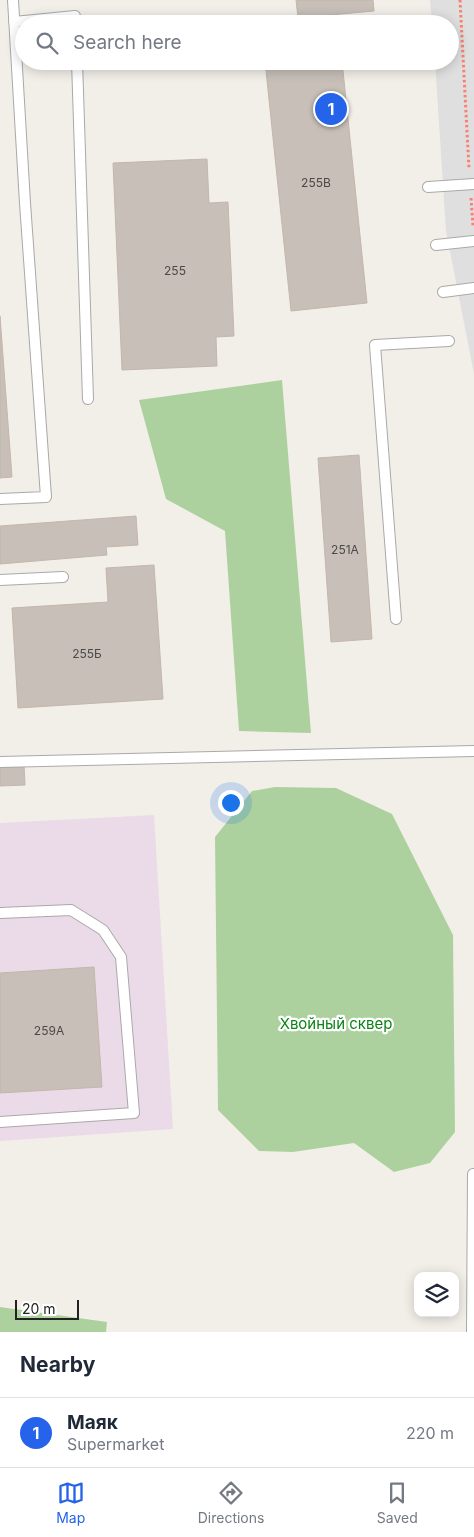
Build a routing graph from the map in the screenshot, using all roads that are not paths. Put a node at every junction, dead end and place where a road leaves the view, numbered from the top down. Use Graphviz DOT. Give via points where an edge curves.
graph roads {
  1 [pos="13,0"];
  2 [pos="14,22"];
  3 [pos="15,37"];
  4 [pos="17,70"];
  5 [pos="77,70"];
  6 [pos="472,185"];
  7 [pos="428,187"];
  8 [pos="474,241"];
  9 [pos="436,245"];
  10 [pos="474,288"];
  11 [pos="442,292"];
  12 [pos="449,341"];
  13 [pos="88,399"];
  14 [pos="0,499"];
  15 [pos="63,577"];
  16 [pos="0,580"];
  17 [pos="396,618"];
  18 [pos="474,751"];
  19 [pos="0,762"];
  20 [pos="0,913"];
  21 [pos="0,1122"];
  22 [pos="473,1174"];
  23 [pos="474,1255"];
  24 [pos="472,1332"];
  1 -- 2 [label="lane"];
  2 -- 3 [label="lane"];
  4 -- 14 [label="lane" via="46,497"];
  5 -- 13 [label="lane"];
  6 -- 7 [label="lane"];
  8 -- 9 [label="lane"];
  10 -- 11 [label="lane"];
  12 -- 17 [label="lane" via="375,345"];
  15 -- 16 [label="lane"];
  18 -- 19 [label="lane"];
  20 -- 21 [label="lane" via="71,910 103,930 121,957 134,1113"];
  22 -- 23 [label="lane"];
  23 -- 24 [label="lane"];
}
